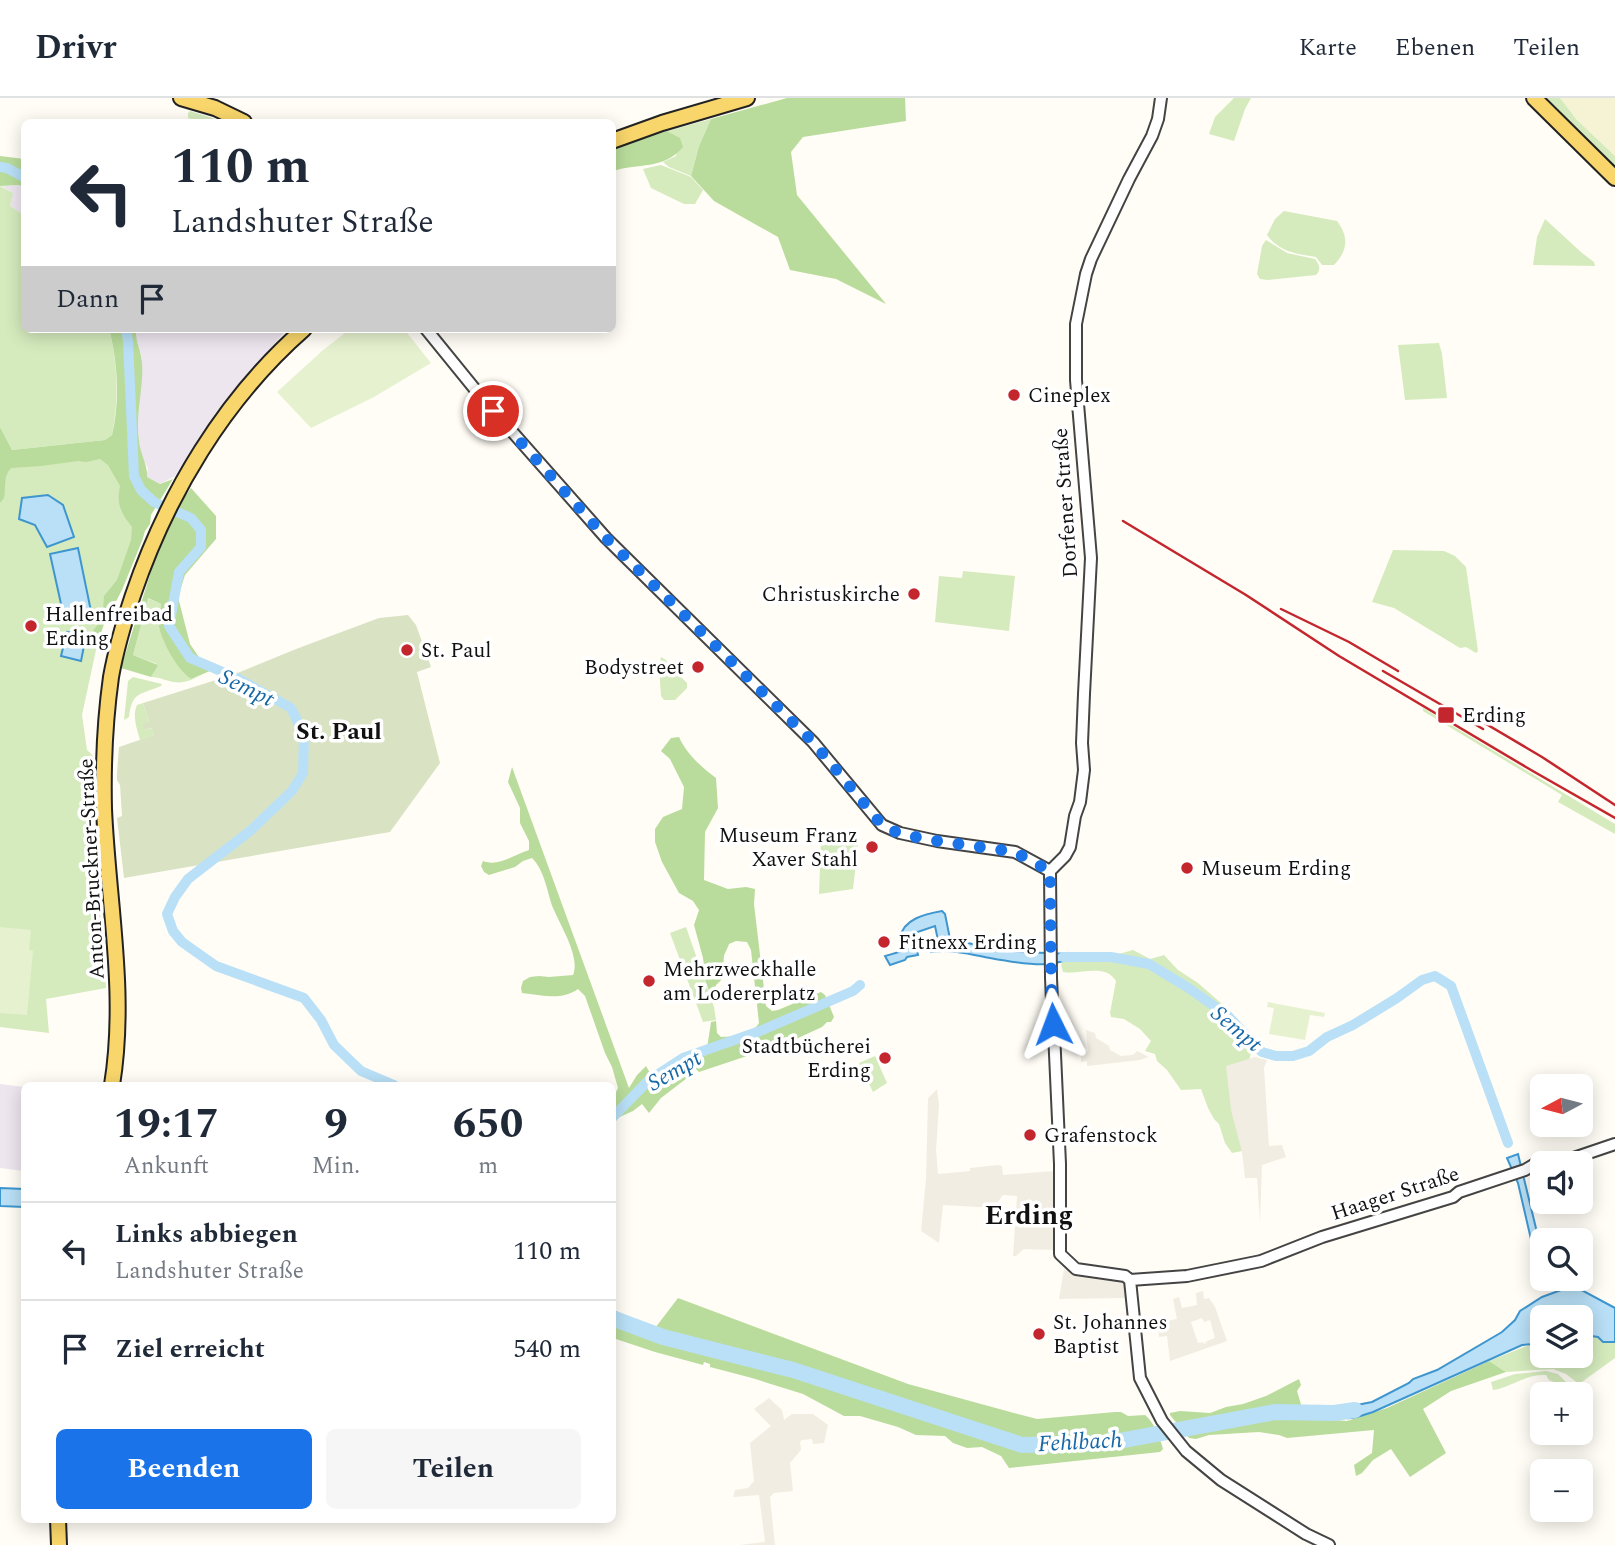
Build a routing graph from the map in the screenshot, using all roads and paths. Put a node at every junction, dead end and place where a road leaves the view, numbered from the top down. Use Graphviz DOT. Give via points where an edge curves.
graph roads {
  1 [pos="181,98"];
  2 [pos="747,98"];
  3 [pos="1161,98"];
  4 [pos="1534,98"];
  5 [pos="238,119"];
  6 [pos="616,140"];
  7 [pos="1615,177"];
  8 [pos="299,333"];
  9 [pos="429,333"];
  10 [pos="1050,871"];
  11 [pos="112,1082"];
  12 [pos="1615,1144"];
  13 [pos="1593,1151"];
  14 [pos="1530,1167"];
  15 [pos="1130,1280"];
  16 [pos="58,1523"];
  17 [pos="59,1545"];
  18 [pos="1329,1545"];
  1 -- 5 [label="main road"];
  2 -- 6 [label="main road"];
  3 -- 10 [label="street, Dorfener Straße" via="1152,136 1091,259 1076,324 1076,380 1091,558 1084,770 1070,848"];
  4 -- 7 [label="main road"];
  8 -- 11 [label="main road, Anton-Bruckner-Straße" via="260,374 203,449 163,520 123,624 111,676 104,761 119,992"];
  9 -- 10 [label="street" via="606,538 813,742 882,825 900,834 1015,852"];
  10 -- 15 [label="street, Haager Straße" via="1060,1254 1076,1269"];
  12 -- 13 [label="street"];
  14 -- 15 [label="street, Haager Straße" via="1453,1198 1322,1237 1261,1261 1187,1276"];
  15 -- 18 [label="street" via="1140,1378 1163,1421 1185,1450 1231,1487"];
  16 -- 17 [label="main road"];
}
